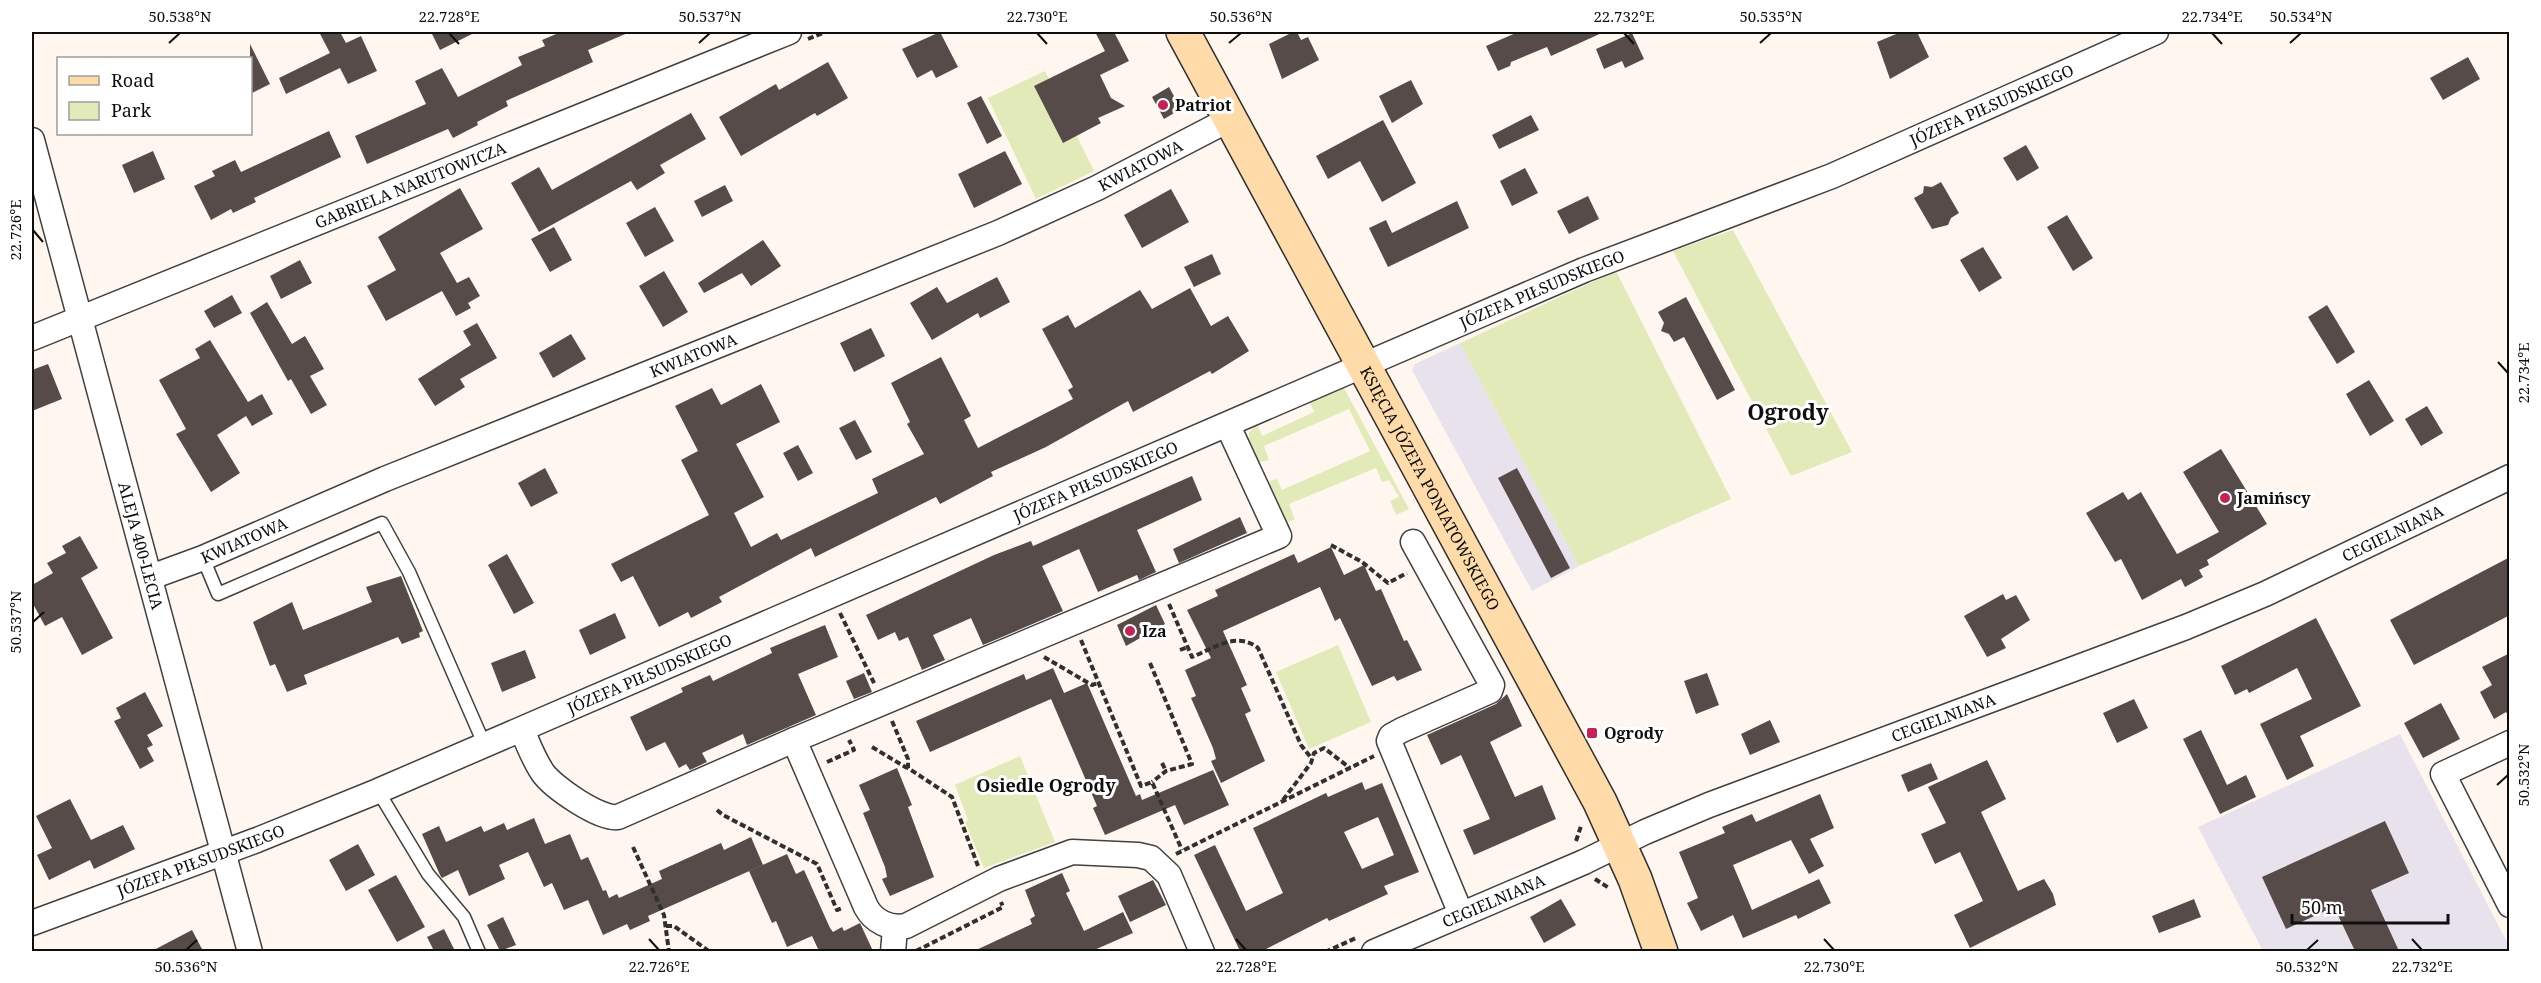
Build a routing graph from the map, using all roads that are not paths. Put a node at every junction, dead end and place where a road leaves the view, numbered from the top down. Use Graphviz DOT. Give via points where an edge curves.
graph roads {
  1 [pos="789,32"];
  2 [pos="1183,32"];
  3 [pos="2156,32"];
  4 [pos="1230,119"];
  5 [pos="32,140"];
  6 [pos="80,317"];
  7 [pos="32,338"];
  8 [pos="1366,366"];
  9 [pos="1228,426"];
  10 [pos="2510,477"];
  11 [pos="1413,542"];
  12 [pos="203,558"];
  13 [pos="151,577"];
  14 [pos="522,730"];
  15 [pos="794,740"];
  16 [pos="2510,743"];
  17 [pos="485,746"];
  18 [pos="378,792"];
  19 [pos="1621,844"];
  20 [pos="225,852"];
  21 [pos="2510,904"];
  22 [pos="1461,914"];
  23 [pos="32,923"];
  24 [pos="895,928"];
  25 [pos="250,951"];
  26 [pos="479,951"];
  27 [pos="893,951"];
  28 [pos="1202,951"];
  29 [pos="1374,951"];
  30 [pos="1661,951"];
  1 -- 6 [label="street, GABRIELA NARUTOWICZA"];
  2 -- 4 [label="street, KSIĘCIA JÓZEFA PONIATOWSKIEGO"];
  3 -- 8 [label="street, JÓZEFA PIŁSUDSKIEGO" via="1832,176 1634,249"];
  4 -- 8 [label="street, KSIĘCIA JÓZEFA PONIATOWSKIEGO"];
  4 -- 12 [label="street, KWIATOWA" via="1097,188 998,233 386,479"];
  5 -- 6 [label="street, ALEJA 400-LECIA"];
  6 -- 7 [label="street, GABRIELA NARUTOWICZA"];
  6 -- 13 [label="street, ALEJA 400-LECIA"];
  8 -- 9 [label="street, JÓZEFA PIŁSUDSKIEGO"];
  8 -- 19 [label="street, KSIĘCIA JÓZEFA PONIATOWSKIEGO"];
  9 -- 14 [label="street, JÓZEFA PIŁSUDSKIEGO"];
  9 -- 15 [label="street" via="1279,536"];
  10 -- 19 [label="street, CEGIELNIANA" via="2265,594 2186,627 1730,796"];
  11 -- 22 [label="street" via="1492,685 1490,691 1390,736 1391,748"];
  12 -- 13 [label="street, KWIATOWA"];
  12 -- 17 [label="lane" via="218,594 382,523 409,572"];
  13 -- 20 [label="street, ALEJA 400-LECIA"];
  14 -- 15 [label="street" via="544,774 585,806 612,818"];
  14 -- 17 [label="street, JÓZEFA PIŁSUDSKIEGO"];
  15 -- 24 [label="street" via="863,900 873,917"];
  16 -- 21 [label="street" via="2443,774"];
  17 -- 18 [label="street, JÓZEFA PIŁSUDSKIEGO"];
  18 -- 20 [label="street, JÓZEFA PIŁSUDSKIEGO"];
  18 -- 26 [label="lane" via="428,874 464,917"];
  19 -- 22 [label="street, CEGIELNIANA"];
  19 -- 30 [label="street, KSIĘCIA JÓZEFA PONIATOWSKIEGO"];
  20 -- 23 [label="street, JÓZEFA PIŁSUDSKIEGO"];
  20 -- 25 [label="street, ALEJA 400-LECIA"];
  22 -- 29 [label="street, CEGIELNIANA"];
  24 -- 27 [label="street"];
  24 -- 28 [label="street" via="1072,852 1138,855 1151,858 1169,875"];
}
